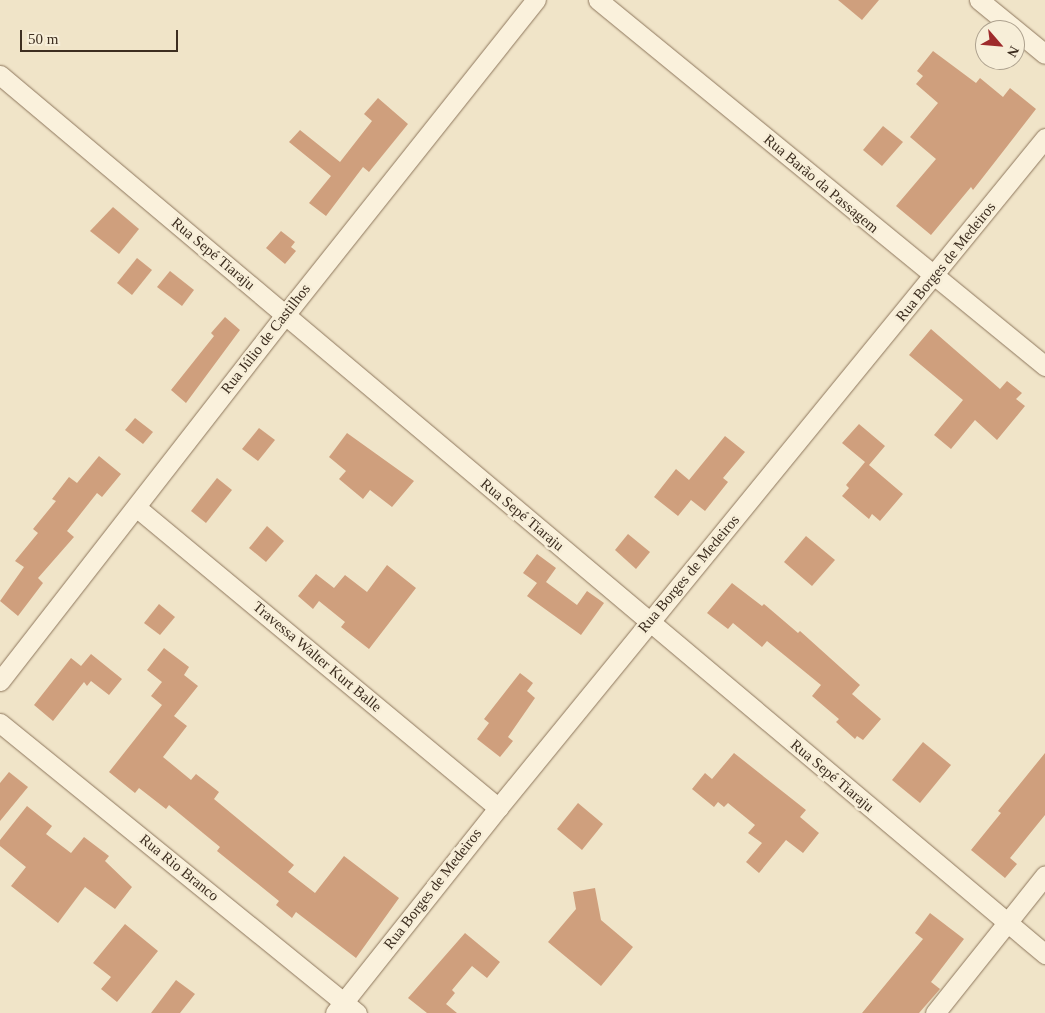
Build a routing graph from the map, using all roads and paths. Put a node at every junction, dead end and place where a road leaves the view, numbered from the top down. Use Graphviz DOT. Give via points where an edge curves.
graph roads {
  1 [pos="536,0"];
  2 [pos="598,0"];
  3 [pos="979,0"];
  4 [pos="1045,54"];
  5 [pos="0,75"];
  6 [pos="1045,138"];
  7 [pos="934,278"];
  8 [pos="285,315"];
  9 [pos="1045,366"];
  10 [pos="136,507"];
  11 [pos="649,622"];
  12 [pos="0,681"];
  13 [pos="0,723"];
  14 [pos="498,808"];
  15 [pos="1045,875"];
  16 [pos="1006,922"];
  17 [pos="1045,954"];
  18 [pos="345,1009"];
  19 [pos="935,1013"];
  1 -- 8 [label="street, Rua Júlio de Castilhos"];
  2 -- 7 [label="street, Rua Barão da Passagem"];
  3 -- 4 [label="street"];
  5 -- 8 [label="street, Rua Sepé Tiaraju"];
  6 -- 7 [label="street, Rua Borges de Medeiros"];
  7 -- 9 [label="street, Rua Barão da Passagem"];
  7 -- 11 [label="street, Rua Borges de Medeiros"];
  8 -- 10 [label="street, Rua Júlio de Castilhos"];
  8 -- 11 [label="street, Rua Sepé Tiaraju"];
  10 -- 12 [label="street, Rua Júlio de Castilhos"];
  10 -- 14 [label="street, Travessa Walter Kurt Balle"];
  11 -- 14 [label="street, Rua Borges de Medeiros"];
  11 -- 16 [label="street, Rua Sepé Tiaraju"];
  13 -- 18 [label="street, Rua Rio Branco"];
  14 -- 18 [label="street, Rua Borges de Medeiros"];
  15 -- 16 [label="street"];
  16 -- 17 [label="street, Rua Sepé Tiaraju"];
  16 -- 19 [label="street"];
}
